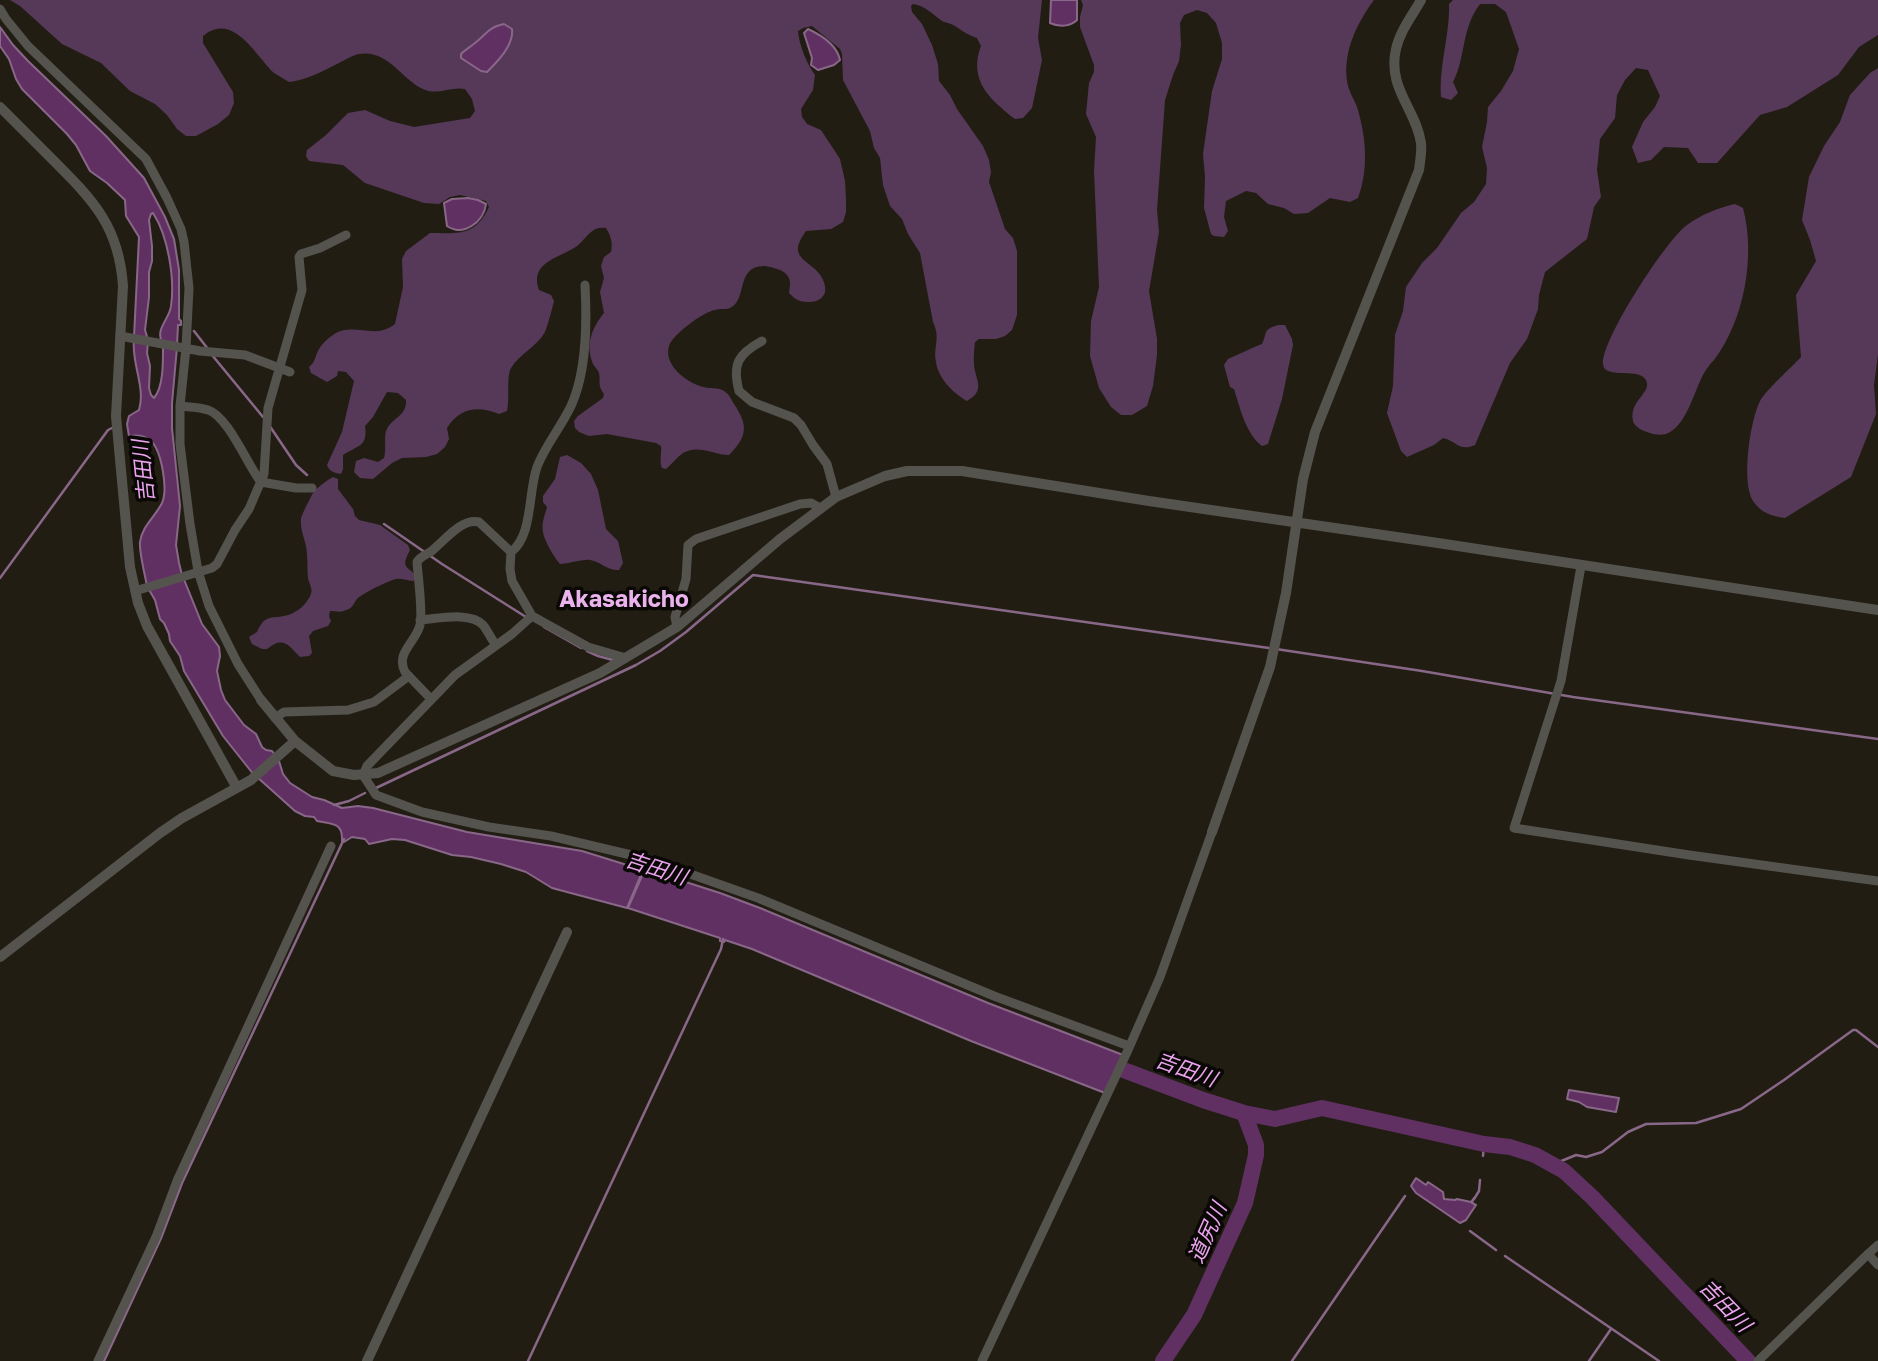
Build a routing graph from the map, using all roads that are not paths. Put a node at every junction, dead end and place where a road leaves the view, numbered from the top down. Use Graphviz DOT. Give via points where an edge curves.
graph roads {
  1 [pos="1421,0"];
  2 [pos="0,9"];
  3 [pos="0,107"];
  4 [pos="346,235"];
  5 [pos="585,285"];
  6 [pos="123,336"];
  7 [pos="762,341"];
  8 [pos="183,347"];
  9 [pos="279,369"];
  10 [pos="290,372"];
  11 [pos="180,406"];
  12 [pos="261,482"];
  13 [pos="312,488"];
  14 [pos="836,497"];
  15 [pos="820,508"];
  16 [pos="1297,522"];
  17 [pos="511,552"];
  18 [pos="1581,566"];
  19 [pos="196,572"];
  20 [pos="138,590"];
  21 [pos="1878,610"];
  22 [pos="529,619"];
  23 [pos="420,620"];
  24 [pos="677,627"];
  25 [pos="496,645"];
  26 [pos="626,659"];
  27 [pos="409,676"];
  28 [pos="261,699"];
  29 [pos="431,699"];
  30 [pos="275,718"];
  31 [pos="293,743"];
  32 [pos="363,775"];
  33 [pos="237,788"];
  34 [pos="1212,832"];
  35 [pos="331,846"];
  36 [pos="1878,881"];
  37 [pos="567,932"];
  38 [pos="0,957"];
  39 [pos="1129,1048"];
  40 [pos="1878,1245"];
  41 [pos="1868,1254"];
  42 [pos="1878,1265"];
  43 [pos="98,1361"];
  44 [pos="367,1361"];
  45 [pos="982,1361"];
  46 [pos="1758,1361"];
  1 -- 16 [label="street" via="1399,39 1395,58 1396,80 1422,150 1419,170 1315,432"];
  2 -- 8 [label="street" via="28,46 152,167 184,242 189,288"];
  3 -- 6 [label="street" via="81,187 109,227 122,270"];
  4 -- 9 [label="street" via="300,254 302,290"];
  5 -- 17 [label="street" via="586,333 577,390 537,468 525,530"];
  6 -- 8 [label="street"];
  6 -- 20 [label="street" via="117,432 130,568"];
  7 -- 14 [label="street" via="740,357 739,391 801,425 827,464"];
  8 -- 9 [label="street" via="245,355"];
  8 -- 11 [label="street"];
  9 -- 10 [label="street"];
  9 -- 12 [label="street" via="268,408"];
  11 -- 12 [label="street" via="216,415"];
  11 -- 19 [label="street" via="181,464"];
  12 -- 13 [label="street"];
  12 -- 19 [label="street" via="217,564"];
  14 -- 15 [label="street"];
  14 -- 16 [label="street" via="907,471 962,471"];
  15 -- 24 [label="street"];
  15 -- 24 [label="street" via="800,504 688,545"];
  16 -- 18 [label="street"];
  16 -- 34 [label="street" via="1270,667"];
  17 -- 22 [label="street" via="512,581"];
  17 -- 23 [label="street" via="474,520 449,534 417,562"];
  18 -- 21 [label="street"];
  18 -- 36 [label="street" via="1561,681 1514,828"];
  19 -- 20 [label="street"];
  19 -- 28 [label="street" via="238,664"];
  20 -- 33 [label="street" via="152,637"];
  22 -- 25 [label="street"];
  22 -- 26 [label="street"];
  23 -- 25 [label="street" via="474,620"];
  23 -- 27 [label="street" via="403,656 402,668"];
  24 -- 26 [label="street"];
  25 -- 29 [label="street"];
  26 -- 32 [label="street" via="398,765"];
  27 -- 29 [label="street"];
  27 -- 30 [label="street" via="374,702 348,710 284,712"];
  28 -- 30 [label="street"];
  29 -- 32 [label="street"];
  30 -- 31 [label="street"];
  31 -- 32 [label="street" via="333,771"];
  31 -- 33 [label="street"];
  32 -- 39 [label="street" via="376,795 422,812 648,859 758,898"];
  33 -- 38 [label="street" via="160,833"];
  34 -- 39 [label="street"];
  35 -- 43 [label="street"];
  37 -- 44 [label="street"];
  39 -- 45 [label="street"];
  40 -- 41 [label="street"];
  41 -- 42 [label="street"];
  41 -- 46 [label="street"];
}
